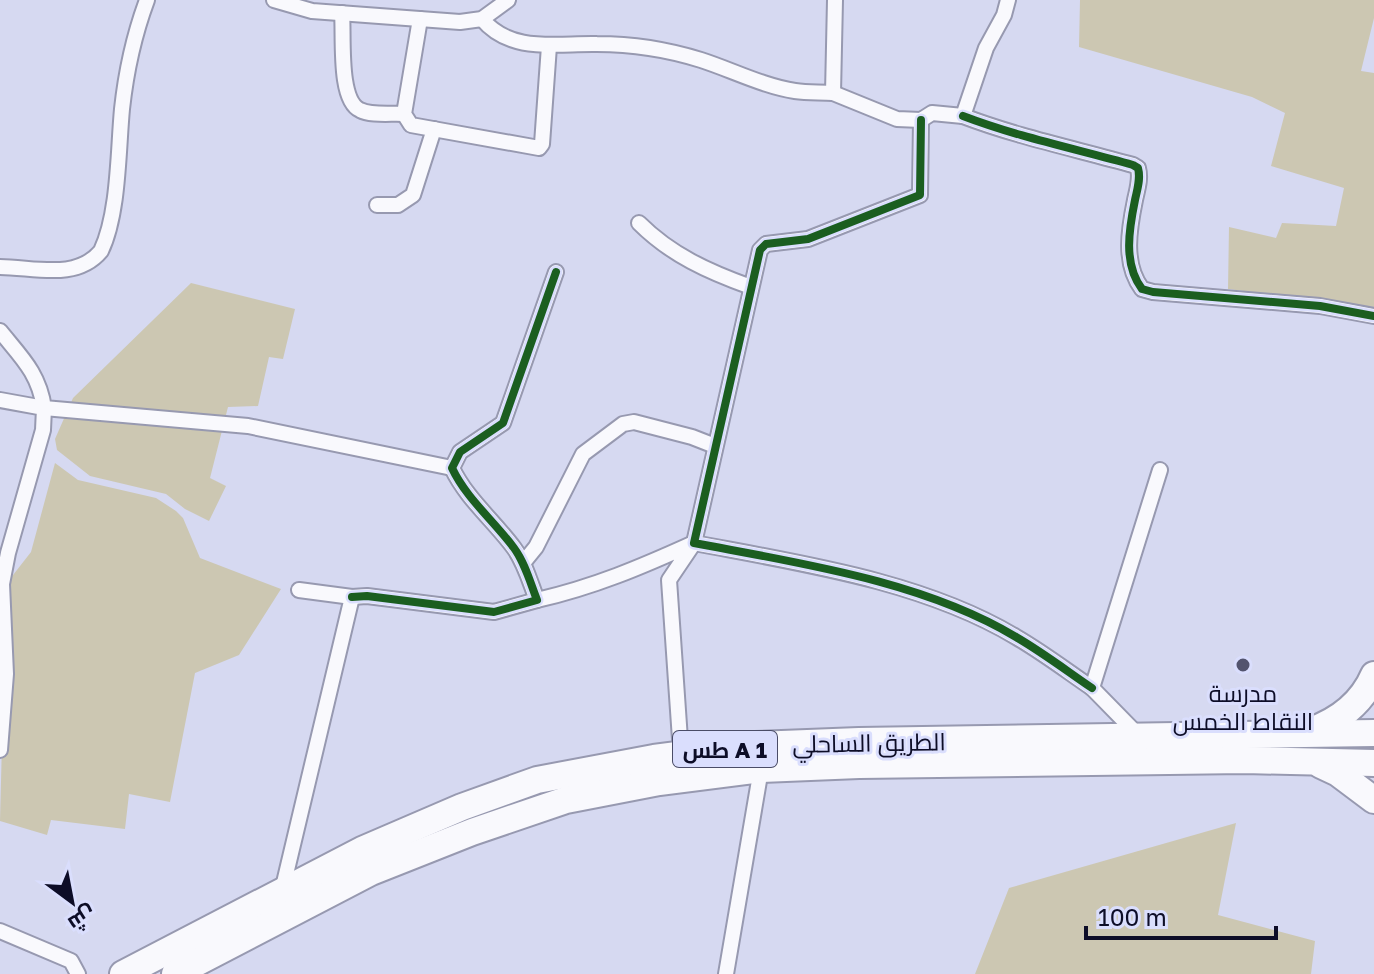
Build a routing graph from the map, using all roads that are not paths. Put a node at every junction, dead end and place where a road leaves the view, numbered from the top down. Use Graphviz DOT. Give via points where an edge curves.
graph roads {
  1 [pos="147,0"];
  2 [pos="274,0"];
  3 [pos="508,0"];
  4 [pos="835,0"];
  5 [pos="1008,0"];
  6 [pos="342,13"];
  7 [pos="420,19"];
  8 [pos="482,19"];
  9 [pos="549,46"];
  10 [pos="833,93"];
  11 [pos="404,114"];
  12 [pos="963,116"];
  13 [pos="921,120"];
  14 [pos="434,129"];
  15 [pos="377,205"];
  16 [pos="639,223"];
  17 [pos="0,267"];
  18 [pos="556,272"];
  19 [pos="751,287"];
  20 [pos="1374,316"];
  21 [pos="0,331"];
  22 [pos="0,400"];
  23 [pos="44,408"];
  24 [pos="715,446"];
  25 [pos="452,468"];
  26 [pos="1160,470"];
  27 [pos="694,543"];
  28 [pos="523,563"];
  29 [pos="299,590"];
  30 [pos="352,597"];
  31 [pos="537,600"];
  32 [pos="1374,675"];
  33 [pos="1092,688"];
  34 [pos="1374,733"];
  35 [pos="1292,734"];
  36 [pos="1139,736"];
  37 [pos="0,750"];
  38 [pos="681,754"];
  39 [pos="1374,763"];
  40 [pos="1317,764"];
  41 [pos="761,769"];
  42 [pos="1374,800"];
  43 [pos="282,892"];
  44 [pos="0,931"];
  45 [pos="78,974"];
  46 [pos="123,974"];
  47 [pos="175,974"];
  48 [pos="726,974"];
  1 -- 17 [label="street" via="135,34 122,108 118,176 101,251 79,267"];
  2 -- 6 [label="street"];
  3 -- 8 [label="street"];
  4 -- 10 [label="street"];
  5 -- 12 [label="street"];
  6 -- 7 [label="street"];
  6 -- 11 [label="street" via="343,69 350,101 360,111"];
  7 -- 8 [label="street"];
  7 -- 11 [label="street"];
  8 -- 9 [label="street" via="500,35"];
  9 -- 10 [label="street" via="644,48 698,59 796,91"];
  9 -- 14 [label="street" via="539,148"];
  10 -- 13 [label="street" via="886,117"];
  11 -- 14 [label="street" via="411,125"];
  12 -- 13 [label="street" via="932,113"];
  12 -- 20 [label="street" via="1138,168 1128,234 1133,272 1142,289"];
  13 -- 19 [label="street" via="920,195 808,239 766,244 758,254"];
  14 -- 15 [label="street" via="413,195 398,205"];
  16 -- 19 [label="street" via="690,262"];
  18 -- 25 [label="street" via="503,423 460,452"];
  19 -- 24 [label="street"];
  21 -- 23 [label="street" via="34,373"];
  22 -- 23 [label="street"];
  23 -- 25 [label="street" via="248,426"];
  23 -- 37 [label="street" via="43,430 2,584 6,674"];
  24 -- 27 [label="street"];
  24 -- 28 [label="street" via="634,422 623,424 583,454"];
  25 -- 28 [label="street"];
  26 -- 33 [label="street"];
  27 -- 31 [label="street" via="630,573"];
  27 -- 33 [label="street" via="903,589 1014,636"];
  27 -- 38 [label="street" via="669,580"];
  28 -- 31 [label="street"];
  29 -- 30 [label="street"];
  30 -- 31 [label="street" via="494,612"];
  30 -- 43 [label="street"];
  32 -- 35 [label="highway" via="1347,711 1321,727"];
  33 -- 36 [label="street"];
  34 -- 35 [label="highway, الطريق الساحلي / طس A 1"];
  35 -- 36 [label="highway, الطريق الساحلي / طس A 1"];
  36 -- 38 [label="highway, الطريق الساحلي / طس A 1" via="755,745"];
  38 -- 43 [label="highway, الطريق الساحلي / طس A 1" via="537,780 376,844"];
  39 -- 40 [label="highway, الطريق الساحلي / طس A 1"];
  40 -- 41 [label="highway, الطريق الساحلي / طس A 1" via="1245,760"];
  40 -- 42 [label="highway"];
  41 -- 47 [label="highway, الطريق الساحلي / طس A 1" via="566,800 484,827 371,872"];
  41 -- 48 [label="street"];
  43 -- 46 [label="highway, الطريق الساحلي / طس A 1"];
  44 -- 45 [label="street" via="71,961"];
}
